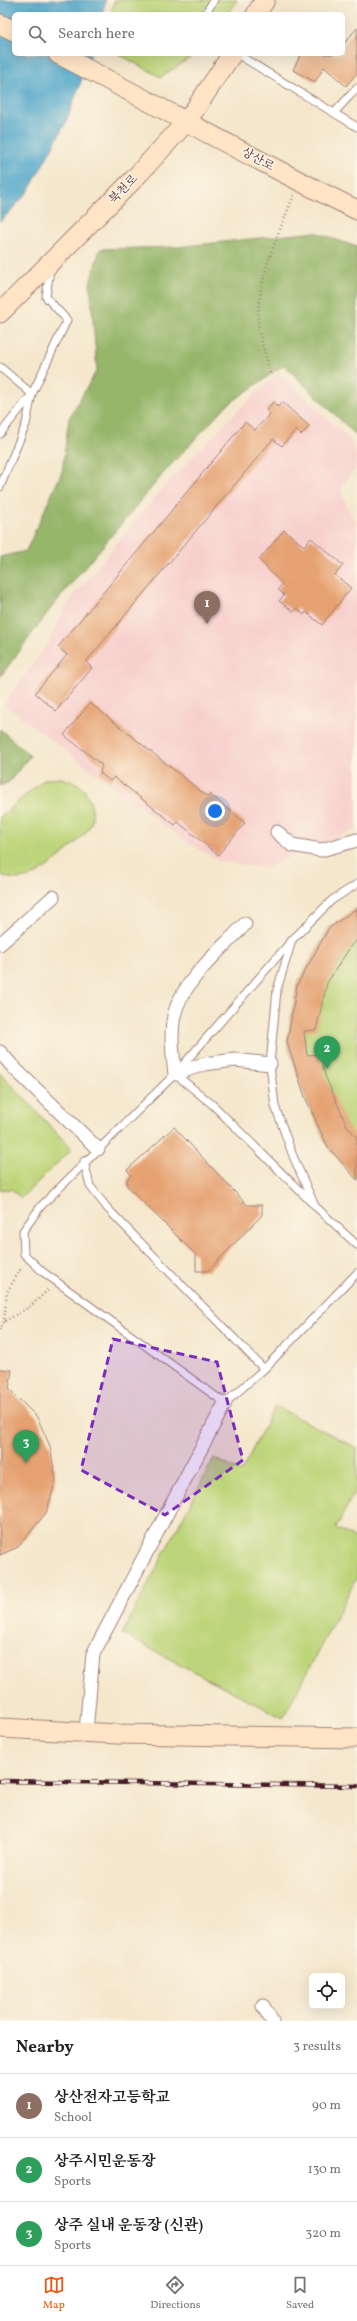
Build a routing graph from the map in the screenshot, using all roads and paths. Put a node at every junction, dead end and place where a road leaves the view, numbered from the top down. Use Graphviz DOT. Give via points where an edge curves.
graph roads {
  1 [pos="214,0"];
  2 [pos="265,0"];
  3 [pos="206,12"];
  4 [pos="257,12"];
  5 [pos="0,24"];
  6 [pos="12,30"];
  7 [pos="62,56"];
  8 [pos="231,56"];
  9 [pos="240,56"];
  10 [pos="357,88"];
  11 [pos="334,113"];
  12 [pos="187,121"];
  13 [pos="357,128"];
  14 [pos="299,182"];
  15 [pos="357,210"];
  16 [pos="51,263"];
  17 [pos="0,313"];
  18 [pos="0,367"];
  19 [pos="270,373"];
  20 [pos="32,394"];
  21 [pos="0,434"];
  22 [pos="0,487"];
  23 [pos="277,832"];
  24 [pos="357,840"];
  25 [pos="357,884"];
  26 [pos="53,897"];
  27 [pos="245,924"];
  28 [pos="292,940"];
  29 [pos="0,944"];
  30 [pos="0,1052"];
  31 [pos="270,1064"];
  32 [pos="175,1074"];
  33 [pos="98,1149"];
  34 [pos="84,1161"];
  35 [pos="315,1206"];
  36 [pos="357,1245"];
  37 [pos="28,1258"];
  38 [pos="357,1273"];
  39 [pos="57,1282"];
  40 [pos="4,1321"];
  41 [pos="0,1330"];
  42 [pos="264,1369"];
  43 [pos="225,1403"];
  44 [pos="0,1728"];
  45 [pos="86,1731"];
  46 [pos="357,1738"];
  47 [pos="262,2006"];
  48 [pos="272,2021"];
  1 -- 3 [label="lane"];
  2 -- 4 [label="street"];
  5 -- 6 [label="street"];
  7 -- 12 [label="street, 상산로"];
  8 -- 12 [label="street, 북천로"];
  9 -- 11 [label="lane"];
  10 -- 11 [label="lane"];
  11 -- 13 [label="lane"];
  12 -- 14 [label="street, 상산로"];
  12 -- 16 [label="street, 북천로"];
  14 -- 15 [label="street, 상산로"];
  14 -- 19 [label="path" via="273,247 263,283 258,320"];
  16 -- 17 [label="street, 북천로"];
  16 -- 20 [label="lane" via="46,297 67,320"];
  18 -- 20 [label="lane"];
  20 -- 21 [label="lane"];
  20 -- 22 [label="lane" via="26,424"];
  23 -- 24 [label="street" via="292,845 321,850"];
  25 -- 28 [label="lane" via="332,900"];
  26 -- 29 [label="street"];
  27 -- 32 [label="street" via="193,980 178,1002 172,1034"];
  28 -- 31 [label="lane" via="276,990"];
  28 -- 32 [label="lane"];
  30 -- 33 [label="street"];
  31 -- 32 [label="street" via="235,1060 204,1064"];
  31 -- 35 [label="lane" via="275,1106"];
  32 -- 33 [label="lane"];
  32 -- 35 [label="lane" via="214,1105"];
  33 -- 34 [label="lane"];
  34 -- 37 [label="lane" via="40,1206 23,1231 24,1254"];
  34 -- 42 [label="lane" via="90,1186 108,1209"];
  35 -- 36 [label="lane"];
  37 -- 39 [label="lane"];
  37 -- 40 [label="path" via="7,1292"];
  38 -- 42 [label="lane"];
  39 -- 40 [label="path" via="31,1306"];
  39 -- 43 [label="lane"];
  40 -- 41 [label="path"];
  42 -- 43 [label="lane"];
  43 -- 45 [label="street" via="96,1647"];
  44 -- 45 [label="street"];
  45 -- 46 [label="street" via="118,1734"];
  47 -- 48 [label="street"];
}
